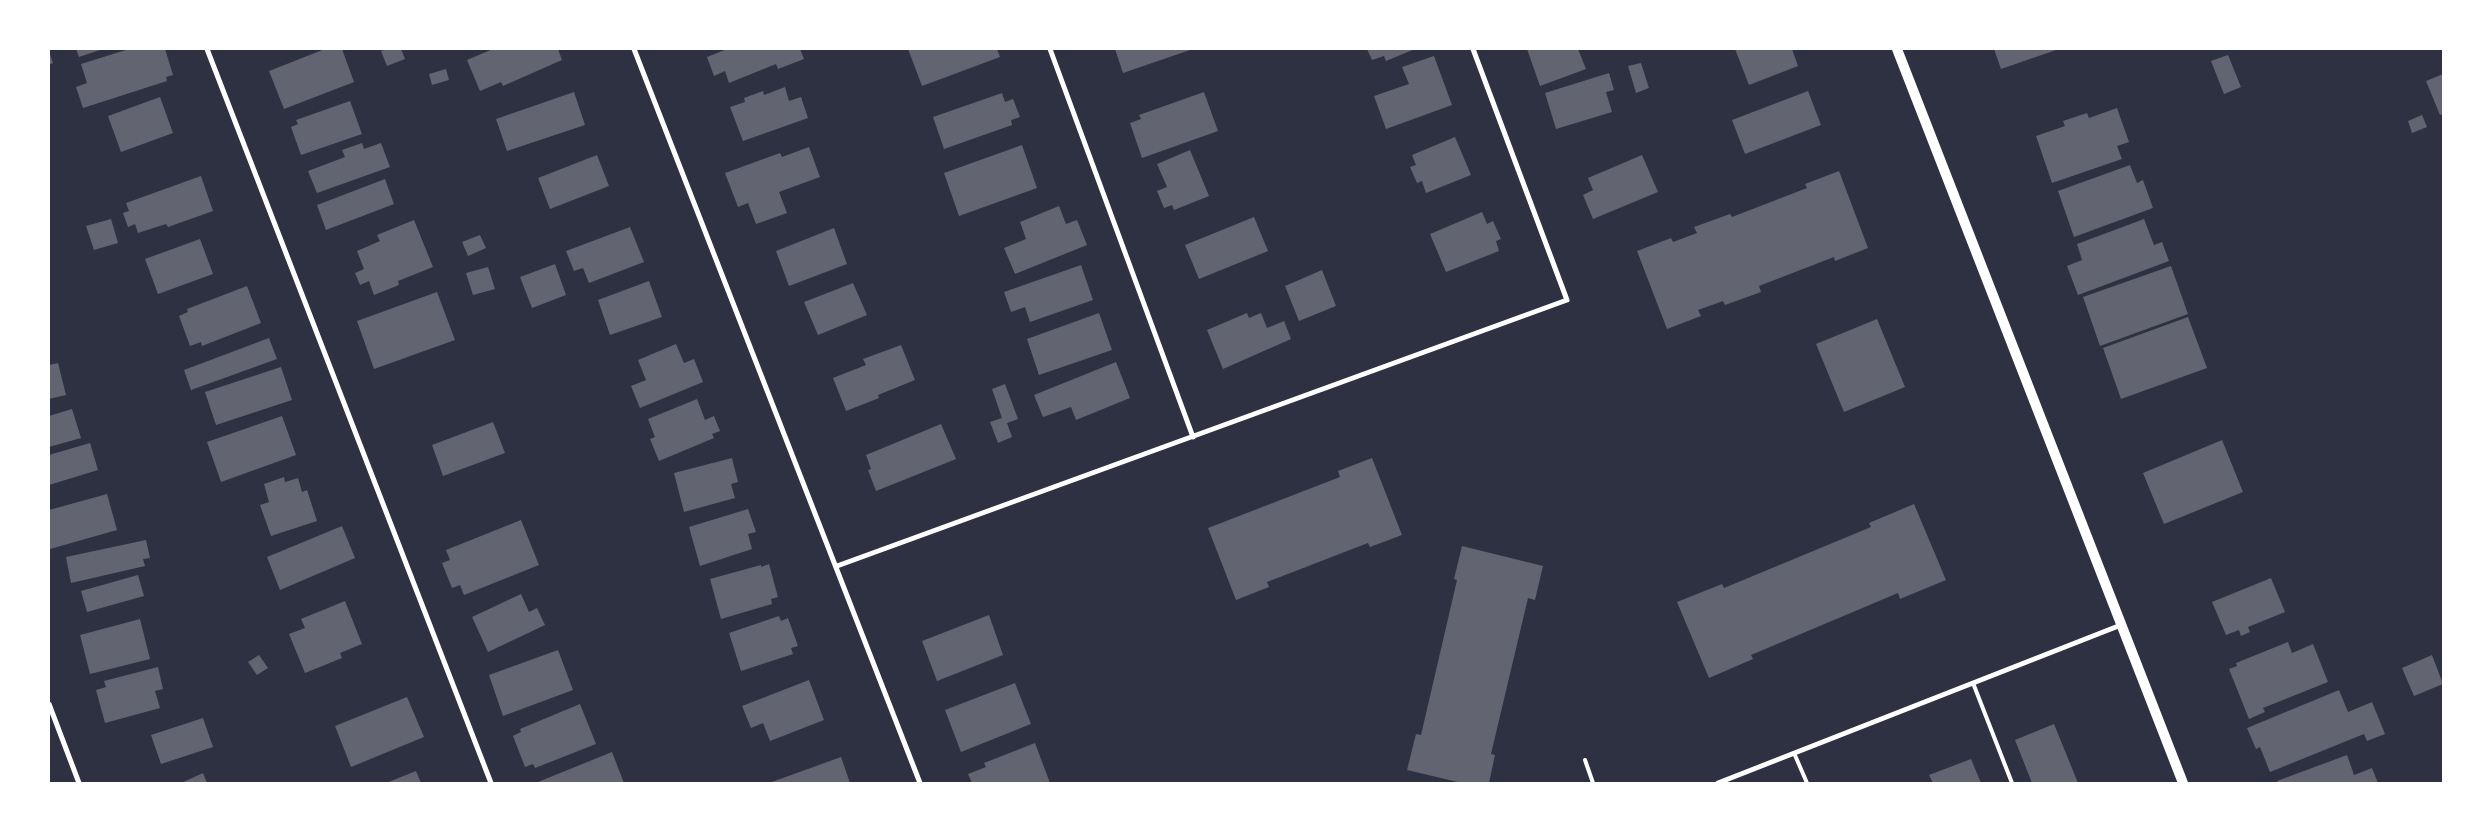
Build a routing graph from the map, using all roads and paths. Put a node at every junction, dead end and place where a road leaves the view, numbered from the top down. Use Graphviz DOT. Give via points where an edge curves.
graph roads {
  1 [pos="207,49"];
  2 [pos="634,49"];
  3 [pos="1050,49"];
  4 [pos="1473,49"];
  5 [pos="1897,49"];
  6 [pos="1193,436"];
  7 [pos="837,566"];
  8 [pos="2121,625"];
  9 [pos="1974,683"];
  10 [pos="49,704"];
  11 [pos="1794,753"];
  12 [pos="1585,760"];
  13 [pos="79,783"];
  14 [pos="490,783"];
  15 [pos="920,783"];
  16 [pos="1593,783"];
  17 [pos="1718,783"];
  18 [pos="1807,783"];
  19 [pos="2012,783"];
  20 [pos="2182,783"];
  1 -- 14 [label="street"];
  2 -- 7 [label="street"];
  3 -- 6 [label="street"];
  4 -- 6 [label="street" via="1567,300"];
  5 -- 8 [label="main road"];
  6 -- 7 [label="street"];
  7 -- 15 [label="street"];
  8 -- 9 [label="street"];
  8 -- 20 [label="main road"];
  9 -- 11 [label="street"];
  9 -- 19 [label="lane"];
  10 -- 13 [label="street"];
  11 -- 17 [label="street"];
  11 -- 18 [label="lane"];
  12 -- 16 [label="lane"];
}
